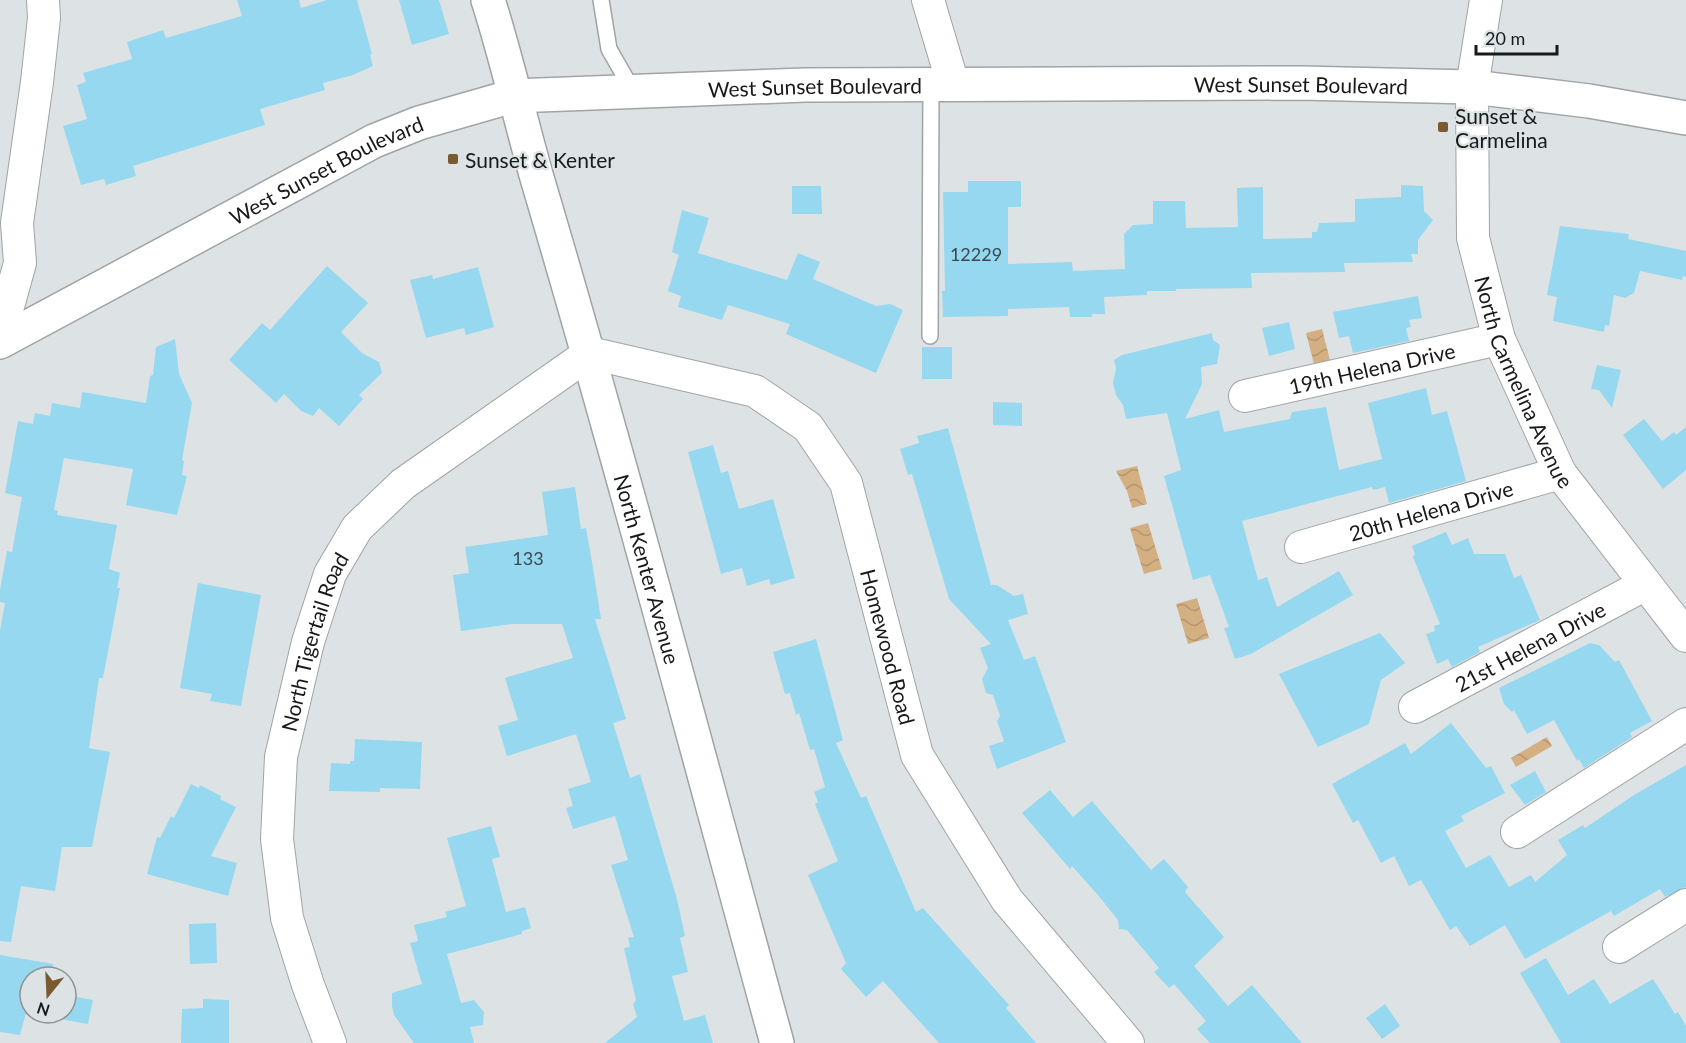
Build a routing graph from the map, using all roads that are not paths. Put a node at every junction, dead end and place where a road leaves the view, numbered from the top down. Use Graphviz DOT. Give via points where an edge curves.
graph roads {
  1 [pos="43,0"];
  2 [pos="488,0"];
  3 [pos="601,0"];
  4 [pos="928,0"];
  5 [pos="1486,0"];
  6 [pos="942,84"];
  7 [pos="1472,87"];
  8 [pos="633,91"];
  9 [pos="513,96"];
  10 [pos="1686,118"];
  11 [pos="0,335"];
  12 [pos="930,336"];
  13 [pos="1499,339"];
  14 [pos="0,342"];
  15 [pos="590,353"];
  16 [pos="1245,396"];
  17 [pos="1560,473"];
  18 [pos="1301,547"];
  19 [pos="1644,585"];
  20 [pos="1686,636"];
  21 [pos="1415,707"];
  22 [pos="1686,724"];
  23 [pos="1517,832"];
  24 [pos="1686,904"];
  25 [pos="1619,947"];
  26 [pos="330,1043"];
  27 [pos="777,1043"];
  28 [pos="1128,1043"];
  1 -- 11 [label="street" via="38,82 17,223 19,271"];
  2 -- 9 [label="main road, North Kenter Avenue"];
  3 -- 8 [label="lane" via="609,49"];
  4 -- 6 [label="street"];
  5 -- 7 [label="street, North Carmelina Avenue"];
  6 -- 7 [label="main road, West Sunset Boulevard" via="1301,83"];
  6 -- 8 [label="main road, West Sunset Boulevard"];
  6 -- 12 [label="lane"];
  7 -- 10 [label="main road, West Sunset Boulevard"];
  7 -- 13 [label="street, North Carmelina Avenue" via="1473,238"];
  8 -- 9 [label="main road, West Sunset Boulevard"];
  9 -- 14 [label="main road, West Sunset Boulevard" via="419,123 374,141"];
  9 -- 15 [label="main road, North Kenter Avenue"];
  13 -- 16 [label="street, 19th Helena Drive"];
  13 -- 17 [label="street, North Carmelina Avenue"];
  15 -- 26 [label="street, North Tigertail Road" via="403,484 357,528 330,574 308,642 281,756 277,839 287,918"];
  15 -- 27 [label="main road, North Kenter Avenue"];
  15 -- 28 [label="street, Homewood Road" via="755,391 808,427 846,483 917,755 1007,900"];
  17 -- 18 [label="street, 20th Helena Drive"];
  17 -- 19 [label="street, North Carmelina Avenue"];
  19 -- 20 [label="street, North Carmelina Avenue"];
  19 -- 21 [label="street, 21st Helena Drive"];
  22 -- 23 [label="street"];
  24 -- 25 [label="street"];
}
